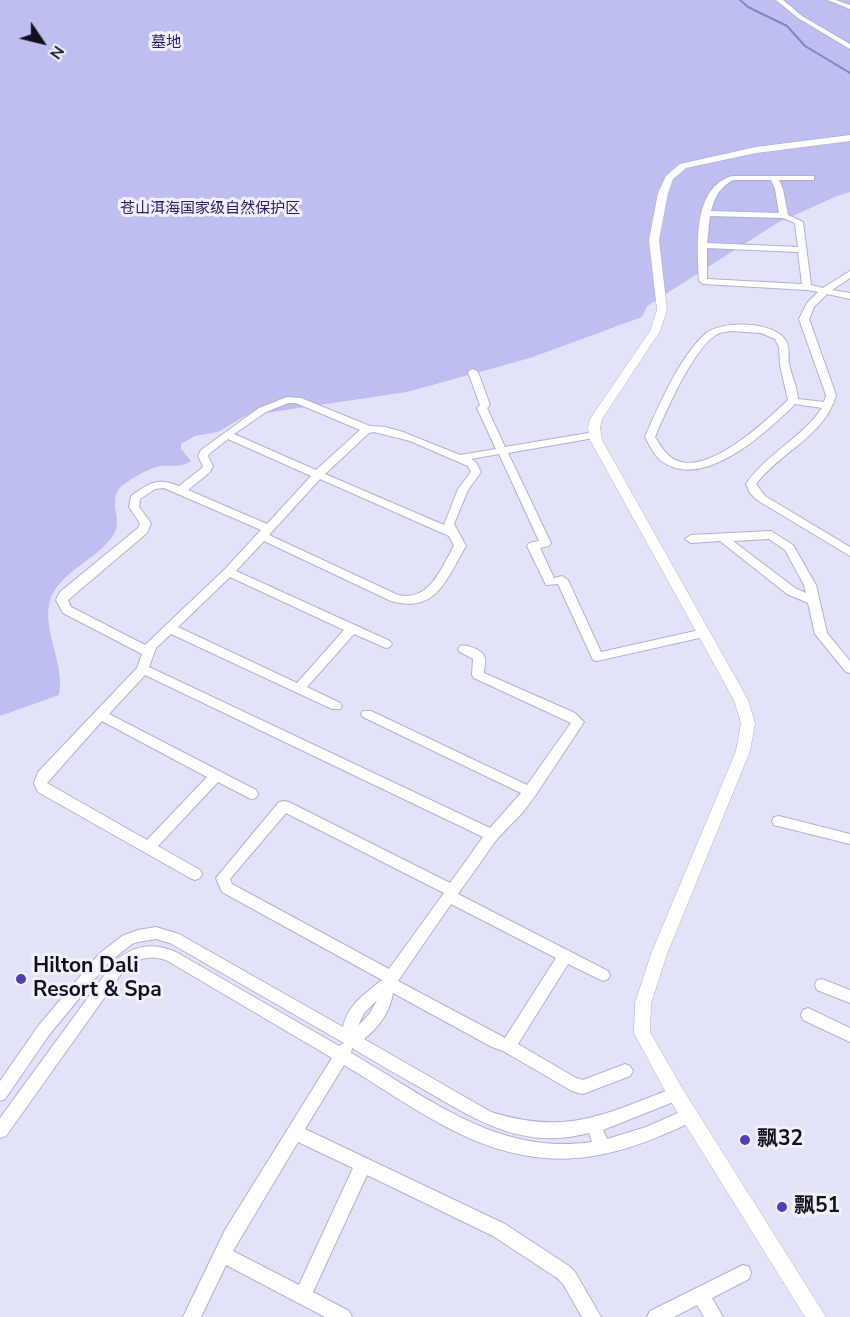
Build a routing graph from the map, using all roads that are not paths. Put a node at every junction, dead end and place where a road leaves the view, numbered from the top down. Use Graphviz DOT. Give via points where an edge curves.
graph roads {
  1 [pos="779,0"];
  2 [pos="830,0"];
  3 [pos="850,7"];
  4 [pos="850,47"];
  5 [pos="850,138"];
  6 [pos="774,178"];
  7 [pos="811,178"];
  8 [pos="707,213"];
  9 [pos="784,216"];
  10 [pos="703,245"];
  11 [pos="803,250"];
  12 [pos="850,274"];
  13 [pos="807,287"];
  14 [pos="826,291"];
  15 [pos="850,296"];
  16 [pos="473,372"];
  17 [pos="793,401"];
  18 [pos="828,406"];
  19 [pos="368,429"];
  20 [pos="227,435"];
  21 [pos="594,435"];
  22 [pos="502,451"];
  23 [pos="459,458"];
  24 [pos="316,476"];
  25 [pos="181,490"];
  26 [pos="266,533"];
  27 [pos="452,533"];
  28 [pos="691,538"];
  29 [pos="723,538"];
  30 [pos="850,552"];
  31 [pos="229,572"];
  32 [pos="814,601"];
  33 [pos="169,628"];
  34 [pos="352,628"];
  35 [pos="704,633"];
  36 [pos="386,644"];
  37 [pos="464,649"];
  38 [pos="148,652"];
  39 [pos="143,669"];
  40 [pos="850,669"];
  41 [pos="299,689"];
  42 [pos="336,706"];
  43 [pos="367,714"];
  44 [pos="101,715"];
  45 [pos="216,776"];
  46 [pos="530,792"];
  47 [pos="251,794"];
  48 [pos="779,821"];
  49 [pos="492,835"];
  50 [pos="850,839"];
  51 [pos="148,848"];
  52 [pos="195,874"];
  53 [pos="451,893"];
  54 [pos="566,956"];
  55 [pos="603,975"];
  56 [pos="388,982"];
  57 [pos="822,985"];
  58 [pos="850,997"];
  59 [pos="808,1015"];
  60 [pos="850,1035"];
  61 [pos="508,1046"];
  62 [pos="346,1048"];
  63 [pos="625,1071"];
  64 [pos="0,1094"];
  65 [pos="676,1094"];
  66 [pos="689,1115"];
  67 [pos="594,1126"];
  68 [pos="0,1131"];
  69 [pos="294,1132"];
  70 [pos="602,1149"];
  71 [pos="363,1165"];
  72 [pos="222,1254"];
  73 [pos="743,1274"];
  74 [pos="701,1295"];
  75 [pos="303,1296"];
  76 [pos="192,1317"];
  77 [pos="343,1317"];
  78 [pos="592,1317"];
  79 [pos="656,1317"];
  80 [pos="714,1317"];
  81 [pos="816,1317"];
  1 -- 4 [label="street"];
  2 -- 3 [label="street"];
  5 -- 21 [label="street" via="746,152 683,166 672,174 663,193 654,240 661,319 596,419"];
  6 -- 7 [label="street"];
  6 -- 8 [label="street" via="732,178 723,182 708,198"];
  6 -- 9 [label="street"];
  8 -- 9 [label="street"];
  8 -- 10 [label="street"];
  9 -- 11 [label="street" via="799,222"];
  10 -- 11 [label="street"];
  10 -- 13 [label="street" via="703,281"];
  11 -- 13 [label="street"];
  12 -- 14 [label="street"];
  13 -- 14 [label="street"];
  14 -- 15 [label="street"];
  14 -- 18 [label="street" via="810,306 804,319 831,395"];
  16 -- 22 [label="street" via="485,405 482,408"];
  17 -- 17 [label="street" via="784,345 778,336 758,329 729,328 711,334 699,347 650,437 656,452 670,463 684,467 698,464 726,456"];
  17 -- 18 [label="street"];
  18 -- 30 [label="street" via="817,423 762,469 751,484 761,498"];
  19 -- 20 [label="street" via="292,398 259,412"];
  19 -- 23 [label="street" via="382,428"];
  19 -- 24 [label="street"];
  20 -- 24 [label="street"];
  20 -- 25 [label="street" via="205,452 206,470"];
  21 -- 22 [label="street"];
  21 -- 35 [label="street"];
  22 -- 23 [label="street"];
  22 -- 35 [label="street" via="545,543 533,546 549,582 562,580 597,657"];
  23 -- 27 [label="street" via="472,464 476,472 463,489 449,524"];
  24 -- 26 [label="street"];
  24 -- 27 [label="street"];
  25 -- 26 [label="street"];
  25 -- 38 [label="street" via="157,484 135,498 134,507 146,523 143,530 62,600 67,610"];
  26 -- 27 [label="street" via="396,598 413,602 430,594 460,546"];
  26 -- 31 [label="street"];
  28 -- 29 [label="street"];
  29 -- 32 [label="street" via="791,591"];
  29 -- 32 [label="street" via="771,535 789,548 810,585"];
  31 -- 33 [label="street"];
  31 -- 34 [label="street"];
  32 -- 40 [label="street" via="821,634"];
  33 -- 38 [label="street"];
  33 -- 41 [label="street"];
  34 -- 36 [label="street"];
  34 -- 41 [label="street"];
  35 -- 65 [label="street" via="741,700 748,732 643,1003 642,1033"];
  37 -- 46 [label="street" via="481,659 478,675 578,722"];
  38 -- 39 [label="street"];
  39 -- 44 [label="street"];
  39 -- 49 [label="street"];
  41 -- 42 [label="street"];
  43 -- 46 [label="street"];
  44 -- 45 [label="street"];
  44 -- 51 [label="street" via="43,776 41,786"];
  45 -- 47 [label="street"];
  45 -- 51 [label="street"];
  46 -- 49 [label="street"];
  48 -- 50 [label="street"];
  49 -- 53 [label="street"];
  51 -- 52 [label="street"];
  53 -- 54 [label="street"];
  53 -- 56 [label="street"];
  53 -- 56 [label="street" via="284,806 223,878 227,888"];
  54 -- 55 [label="street"];
  54 -- 61 [label="street"];
  56 -- 61 [label="street"];
  56 -- 62 [label="street" via="375,1019"];
  57 -- 58 [label="street"];
  59 -- 60 [label="street"];
  61 -- 63 [label="street" via="583,1088"];
  62 -- 64 [label="street" via="174,938 150,934 127,940 104,958 44,1030"];
  62 -- 67 [label="street" via="501,1124 557,1132"];
  62 -- 68 [label="street" via="161,951 146,950 119,966"];
  62 -- 69 [label="street"];
  62 -- 70 [label="street" via="460,1125 501,1143 543,1150"];
  65 -- 66 [label="street"];
  65 -- 67 [label="street"];
  66 -- 70 [label="street" via="632,1141"];
  66 -- 81 [label="street"];
  67 -- 70 [label="street"];
  69 -- 71 [label="street"];
  69 -- 72 [label="street"];
  71 -- 75 [label="street"];
  71 -- 78 [label="street" via="499,1230 554,1266 569,1278"];
  72 -- 75 [label="street"];
  72 -- 76 [label="street"];
  73 -- 74 [label="street"];
  74 -- 79 [label="street"];
  74 -- 80 [label="street"];
  75 -- 77 [label="street"];
}
